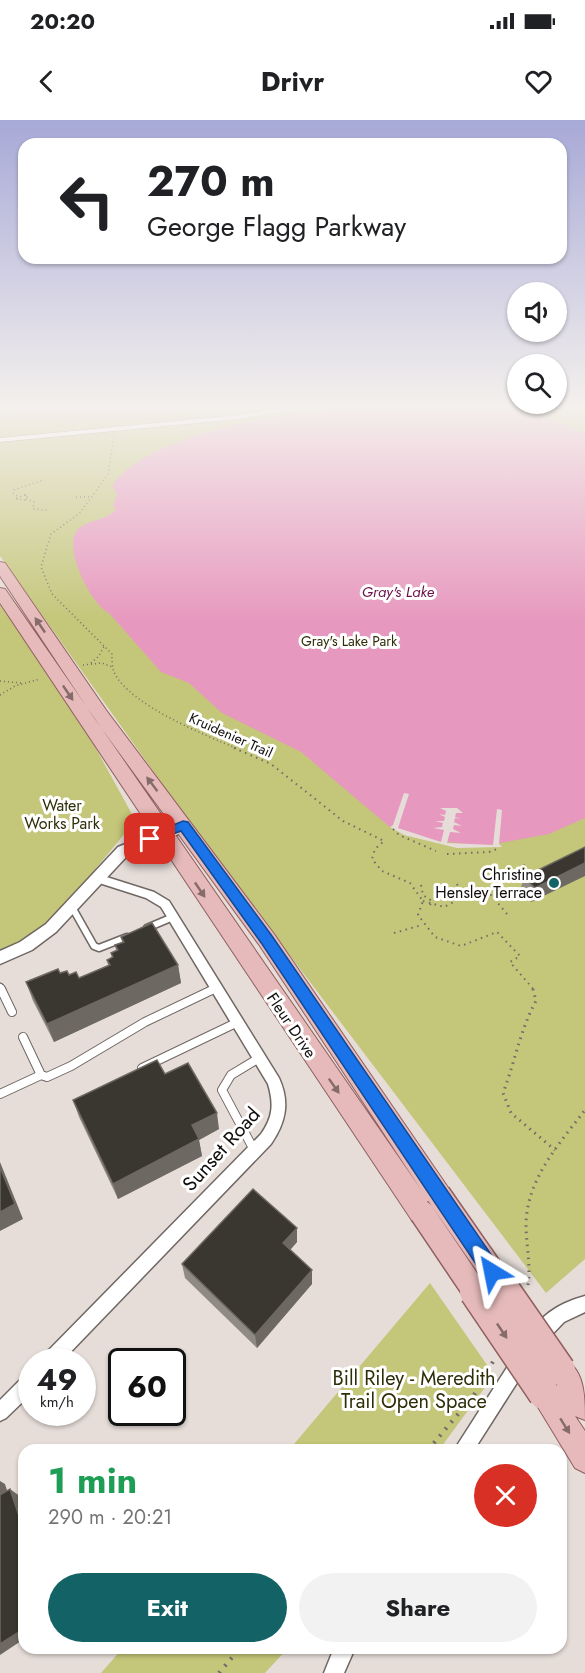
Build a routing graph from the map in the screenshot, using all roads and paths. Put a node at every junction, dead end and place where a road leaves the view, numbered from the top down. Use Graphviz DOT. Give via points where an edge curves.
graph roads {
  1 [pos="106,476"];
  2 [pos="44,480"];
  3 [pos="17,496"];
  4 [pos="76,497"];
  5 [pos="92,497"];
  6 [pos="26,499"];
  7 [pos="47,510"];
  8 [pos="0,566"];
  9 [pos="0,592"];
  10 [pos="104,646"];
  11 [pos="91,663"];
  12 [pos="83,665"];
  13 [pos="112,667"];
  14 [pos="40,679"];
  15 [pos="0,681"];
  16 [pos="23,683"];
  17 [pos="0,695"];
  18 [pos="183,825"];
  19 [pos="393,829"];
  20 [pos="162,834"];
  21 [pos="497,849"];
  22 [pos="436,851"];
  23 [pos="447,854"];
  24 [pos="523,863"];
  25 [pos="97,878"];
  26 [pos="457,884"];
  27 [pos="421,885"];
  28 [pos="463,897"];
  29 [pos="491,897"];
  30 [pos="423,901"];
  31 [pos="430,905"];
  32 [pos="71,906"];
  33 [pos="507,914"];
  34 [pos="174,917"];
  35 [pos="422,925"];
  36 [pos="394,933"];
  37 [pos="0,958"];
  38 [pos="0,987"];
  39 [pos="217,987"];
  40 [pos="12,1012"];
  41 [pos="238,1022"];
  42 [pos="23,1037"];
  43 [pos="260,1058"];
  44 [pos="136,1070"];
  45 [pos="41,1075"];
  46 [pos="0,1094"];
  47 [pos="585,1110"];
  48 [pos="555,1150"];
  49 [pos="254,1151"];
  50 [pos="430,1203"];
  51 [pos="527,1292"];
  52 [pos="585,1304"];
  53 [pos="63,1348"];
  54 [pos="18,1394"];
  55 [pos="474,1395"];
  56 [pos="585,1406"];
  57 [pos="0,1412"];
  58 [pos="433,1444"];
  59 [pos="468,1444"];
  60 [pos="585,1458"];
  61 [pos="235,1654"];
  62 [pos="342,1654"];
  63 [pos="219,1673"];
  64 [pos="334,1673"];
  1 -- 5 [label="path, Kruidenier Trail"];
  2 -- 3 [label="path" via="14,490"];
  3 -- 6 [label="path" via="16,500"];
  3 -- 6 [label="path" via="27,495"];
  4 -- 5 [label="path"];
  5 -- 10 [label="path, Kruidenier Trail" via="80,513 51,534 41,567 52,594"];
  6 -- 7 [label="path" via="34,502 33,509"];
  18 -- 8 [label="main road, Fleur Drive, one-way" via="100,714"];
  9 -- 20 [label="main road, Fleur Drive, one-way"];
  10 -- 11 [label="path"];
  10 -- 13 [label="path, Kruidenier Trail" via="112,654"];
  11 -- 12 [label="path"];
  11 -- 13 [label="path"];
  13 -- 30 [label="path, Kruidenier Trail" via="122,686 178,723 271,764 343,821 384,840 373,854 376,867 409,882"];
  14 -- 16 [label="path"];
  15 -- 16 [label="path"];
  16 -- 17 [label="path"];
  18 -- 20 [label="street"];
  18 -- 50 [label="main road, Fleur Drive" via="267,940"];
  19 -- 22 [label="path"];
  20 -- 25 [label="street" via="123,851"];
  20 -- 50 [label="main road, Fleur Drive, one-way"];
  21 -- 23 [label="path"];
  24 -- 29 [label="path" via="529,874 502,880"];
  25 -- 32 [label="street"];
  25 -- 34 [label="street, Sunset Road" via="158,898"];
  26 -- 28 [label="path"];
  27 -- 31 [label="path" via="423,895 432,901"];
  28 -- 29 [label="path"];
  28 -- 31 [label="path" via="450,907"];
  29 -- 33 [label="path"];
  30 -- 31 [label="path"];
  30 -- 35 [label="path" via="418,915"];
  32 -- 34 [label="lane" via="94,946 99,948"];
  32 -- 37 [label="street" via="51,928"];
  34 -- 39 [label="street, Sunset Road"];
  35 -- 36 [label="path"];
  35 -- 48 [label="path" via="437,940 461,946 497,932 520,956 510,962 531,985 536,1001 523,1025 518,1054 503,1093 511,1113"];
  38 -- 40 [label="lane"];
  39 -- 41 [label="street, Sunset Road"];
  39 -- 45 [label="lane" via="145,1022 71,1066 47,1077"];
  41 -- 43 [label="street, Sunset Road"];
  41 -- 44 [label="lane"];
  42 -- 45 [label="lane"];
  43 -- 49 [label="street, Sunset Road" via="280,1097 281,1111 277,1124"];
  43 -- 49 [label="lane" via="231,1076 222,1090"];
  45 -- 46 [label="lane"];
  47 -- 48 [label="path"];
  48 -- 51 [label="path" via="530,1193 526,1222 530,1275"];
  49 -- 53 [label="street, Sunset Road"];
  50 -- 56 [label="main road, Fleur Drive, bridge"];
  50 -- 60 [label="main road, Fleur Drive, one-way, bridge"];
  52 -- 59 [label="street" via="570,1308 543,1331"];
  54 -- 57 [label="street"];
  55 -- 58 [label="path"];
  61 -- 63 [label="path"];
  62 -- 64 [label="street"];
}
